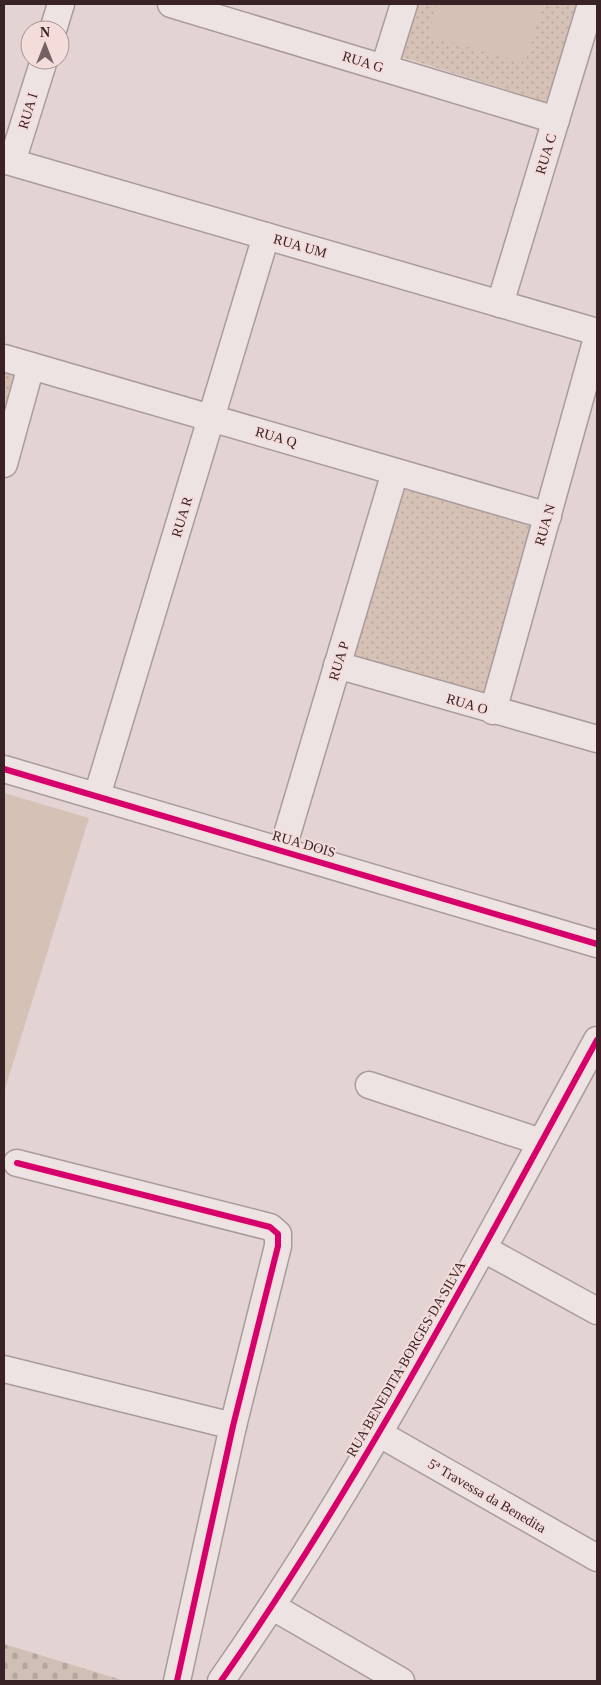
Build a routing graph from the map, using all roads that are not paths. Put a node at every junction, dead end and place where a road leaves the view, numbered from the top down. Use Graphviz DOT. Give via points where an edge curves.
graph roads {
  1 [pos="61,4"];
  2 [pos="171,4"];
  3 [pos="404,4"];
  4 [pos="591,4"];
  5 [pos="208,9"];
  6 [pos="56,20"];
  7 [pos="384,68"];
  8 [pos="40,70"];
  9 [pos="556,120"];
  10 [pos="8,161"];
  11 [pos="266,236"];
  12 [pos="500,304"];
  13 [pos="597,332"];
  14 [pos="597,338"];
  15 [pos="4,358"];
  16 [pos="31,366"];
  17 [pos="212,418"];
  18 [pos="4,464"];
  19 [pos="395,472"];
  20 [pos="548,516"];
  21 [pos="337,665"];
  22 [pos="493,711"];
  23 [pos="597,740"];
  24 [pos="4,768"];
  25 [pos="97,796"];
  26 [pos="282,851"];
  27 [pos="597,944"];
  28 [pos="597,1040"];
  29 [pos="369,1085"];
  30 [pos="541,1142"];
  31 [pos="17,1163"];
  32 [pos="484,1249"];
  33 [pos="597,1311"];
  34 [pos="4,1369"];
  35 [pos="233,1426"];
  36 [pos="378,1433"];
  37 [pos="597,1558"];
  38 [pos="273,1606"];
  39 [pos="177,1681"];
  40 [pos="221,1681"];
  41 [pos="401,1681"];
  1 -- 6 [label="street"];
  2 -- 5 [label="street, RUA G"];
  3 -- 7 [label="street"];
  4 -- 9 [label="street, RUA C"];
  5 -- 7 [label="street, RUA G"];
  7 -- 9 [label="street, RUA G"];
  8 -- 10 [label="street, RUA I"];
  9 -- 12 [label="street, RUA C"];
  10 -- 11 [label="street, RUA UM"];
  11 -- 12 [label="street, RUA UM"];
  11 -- 17 [label="street, RUA R"];
  12 -- 13 [label="street, RUA UM"];
  14 -- 20 [label="street, RUA N"];
  15 -- 16 [label="street, RUA Q"];
  16 -- 17 [label="street, RUA Q"];
  16 -- 18 [label="street"];
  17 -- 19 [label="street, RUA Q"];
  17 -- 25 [label="street, RUA R"];
  19 -- 20 [label="street, RUA Q"];
  19 -- 21 [label="street, RUA P"];
  20 -- 22 [label="street, RUA N"];
  21 -- 22 [label="street, RUA O"];
  21 -- 26 [label="street, RUA P"];
  22 -- 23 [label="street, RUA O"];
  24 -- 25 [label="street, RUA DOIS"];
  25 -- 26 [label="street, RUA DOIS"];
  26 -- 27 [label="street, RUA DOIS"];
  28 -- 30 [label="street, RUA BENEDITA BORGES DA SILVA"];
  29 -- 30 [label="street"];
  30 -- 32 [label="street, RUA BENEDITA BORGES DA SILVA"];
  31 -- 35 [label="street" via="270,1227 278,1234 278,1246"];
  32 -- 33 [label="street"];
  32 -- 36 [label="street, RUA BENEDITA BORGES DA SILVA"];
  34 -- 35 [label="street"];
  35 -- 39 [label="street"];
  36 -- 37 [label="street, 5ª Travessa da Benedita"];
  36 -- 38 [label="street, RUA BENEDITA BORGES DA SILVA"];
  38 -- 40 [label="street, RUA BENEDITA BORGES DA SILVA"];
  38 -- 41 [label="street"];
}
